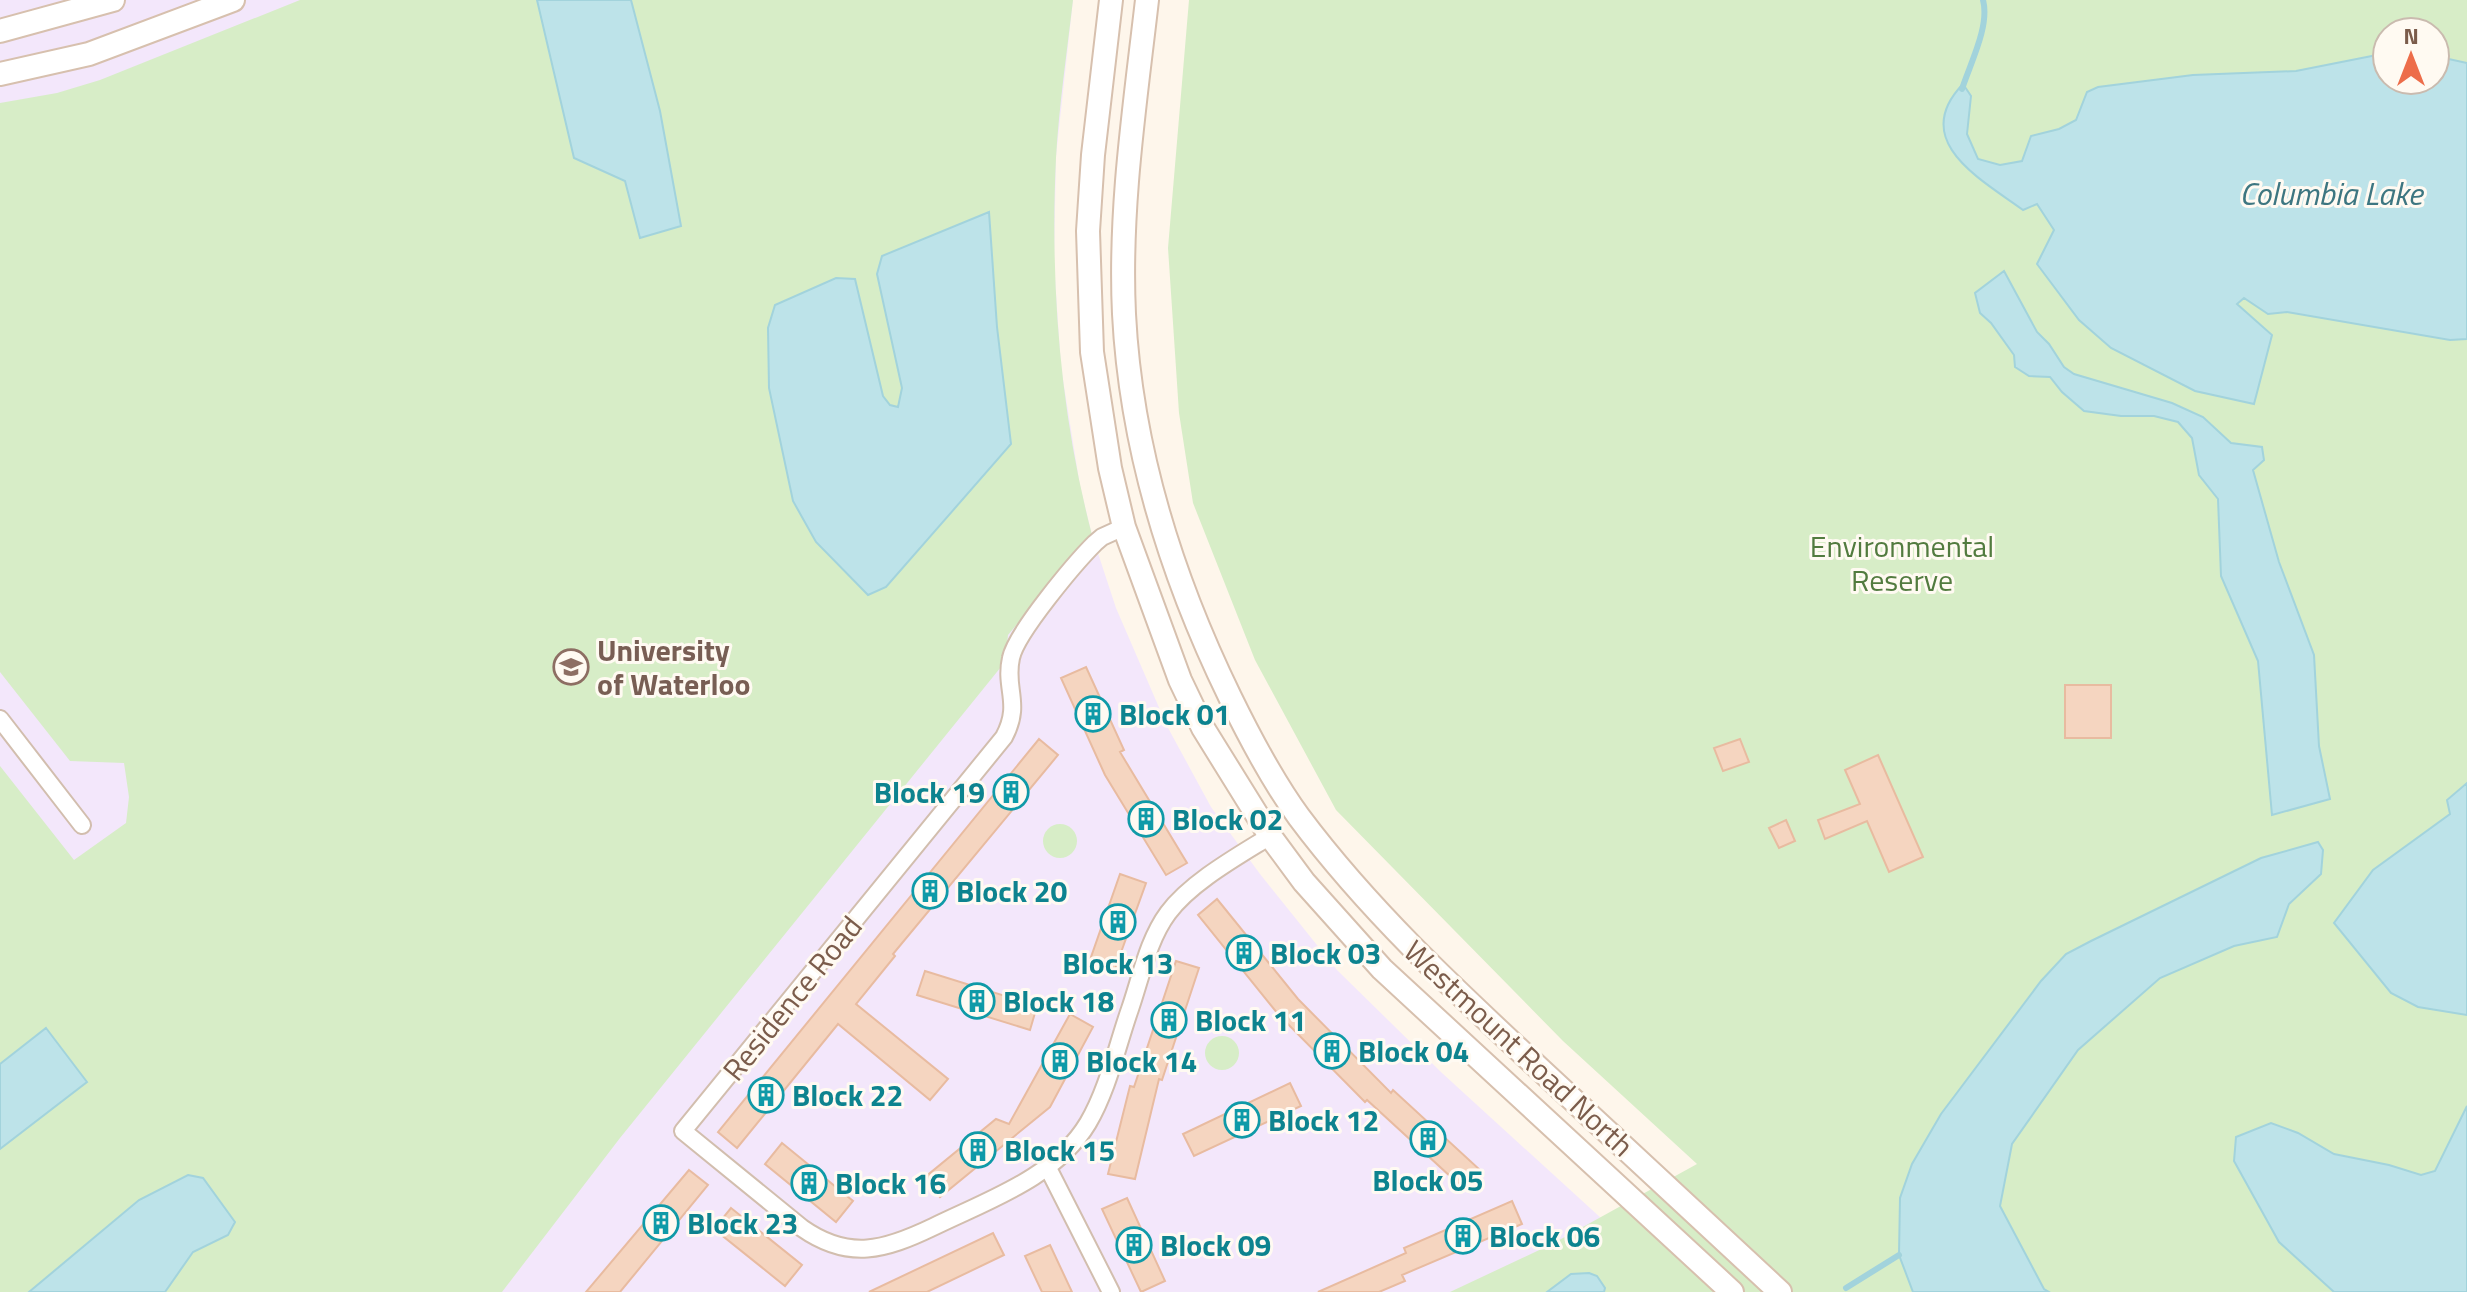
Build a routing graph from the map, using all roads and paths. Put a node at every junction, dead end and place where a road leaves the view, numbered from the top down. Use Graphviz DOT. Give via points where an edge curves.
graph roads {
  1 [pos="113,0"];
  2 [pos="233,0"];
  3 [pos="1111,0"];
  4 [pos="1147,0"];
  5 [pos="0,31"];
  6 [pos="0,74"];
  7 [pos="1124,527"];
  8 [pos="0,719"];
  9 [pos="82,825"];
  10 [pos="1270,836"];
  11 [pos="1048,1168"];
  12 [pos="1111,1292"];
  13 [pos="1732,1292"];
  14 [pos="1780,1292"];
  1 -- 5 [label="main road"];
  2 -- 6 [label="main road" via="89,54"];
  3 -- 7 [label="main road, Westmount Road North" via="1090,193 1089,295 1099,400"];
  4 -- 14 [label="main road, Westmount Road North" via="1123,239 1132,390 1157,518 1230,698 1297,815 1368,901 1442,979"];
  7 -- 10 [label="main road, Westmount Road North" via="1203,728"];
  7 -- 11 [label="street, Residence Road" via="1095,543 1017,641 1009,671 1013,712 1004,737 683,1131 813,1236 844,1248 897,1244"];
  8 -- 9 [label="street"];
  10 -- 11 [label="street, Residence Road" via="1189,892 1167,914 1096,1107 1076,1141"];
  10 -- 13 [label="main road, Westmount Road North" via="1382,969"];
  11 -- 12 [label="street"];
}
